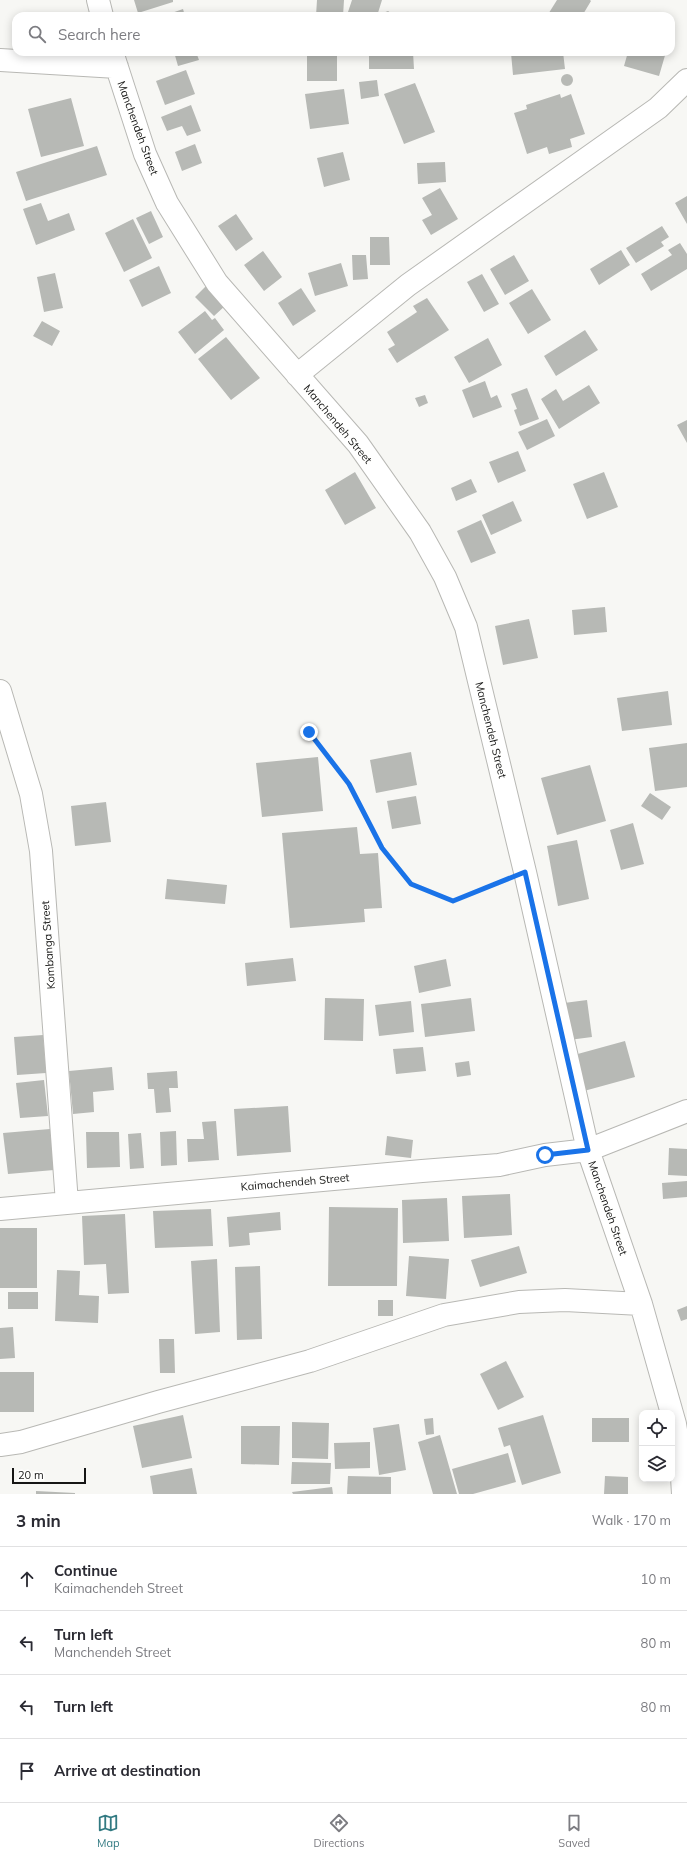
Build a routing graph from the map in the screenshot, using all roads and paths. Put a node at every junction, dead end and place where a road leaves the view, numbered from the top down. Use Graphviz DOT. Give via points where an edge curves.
graph roads {
  1 [pos="98,0"];
  2 [pos="101,12"];
  3 [pos="0,60"];
  4 [pos="114,60"];
  5 [pos="687,80"];
  6 [pos="297,375"];
  7 [pos="0,692"];
  8 [pos="309,732"];
  9 [pos="525,872"];
  10 [pos="687,1111"];
  11 [pos="588,1150"];
  12 [pos="67,1203"];
  13 [pos="0,1209"];
  14 [pos="641,1304"];
  15 [pos="0,1446"];
  16 [pos="683,1494"];
  1 -- 2 [label="street"];
  3 -- 4 [label="street"];
  4 -- 6 [label="street, Manchendeh Street" via="145,154 167,203 217,283"];
  5 -- 6 [label="street" via="658,108 408,285"];
  6 -- 9 [label="street, Manchendeh Street" via="358,444 420,532 445,577 466,627"];
  7 -- 12 [label="street, Kombanga Street" via="31,794 41,851"];
  8 -- 9 [label="path" via="349,784 382,848 411,884 453,901"];
  9 -- 11 [label="street, Manchendeh Street"];
  10 -- 11 [label="street, Kaimachendeh Street"];
  11 -- 12 [label="street, Kaimachendeh Street" via="545,1155 499,1165"];
  11 -- 14 [label="street, Manchendeh Street"];
  12 -- 13 [label="street, Kaimachendeh Street"];
  14 -- 15 [label="street" via="565,1300 519,1302 444,1315 310,1361"];
  14 -- 16 [label="street, Manchendeh Street" via="675,1424"];
}
